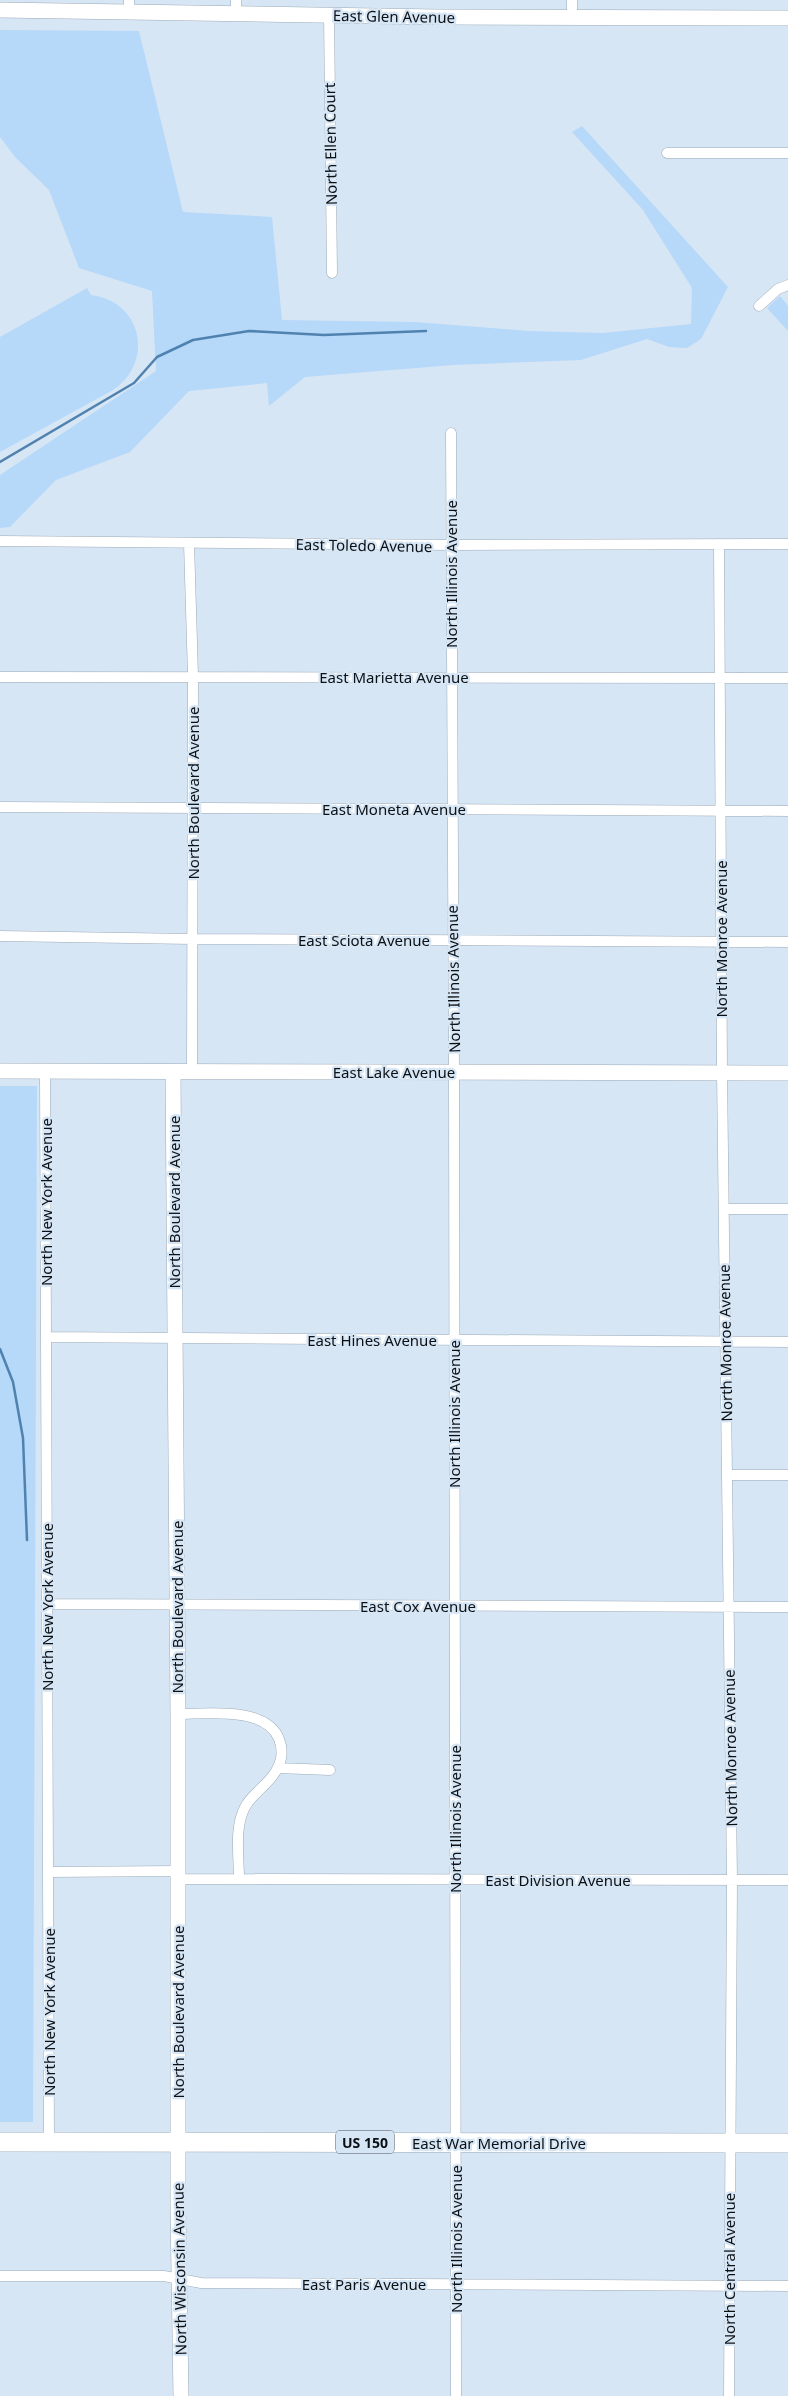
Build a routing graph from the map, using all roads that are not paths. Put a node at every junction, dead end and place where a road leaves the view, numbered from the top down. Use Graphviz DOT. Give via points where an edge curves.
graph roads {
  1 [pos="572,0"];
  2 [pos="129,5"];
  3 [pos="236,6"];
  4 [pos="0,10"];
  5 [pos="329,15"];
  6 [pos="572,16"];
  7 [pos="788,18"];
  8 [pos="667,153"];
  9 [pos="788,153"];
  10 [pos="332,273"];
  11 [pos="788,285"];
  12 [pos="759,306"];
  13 [pos="451,433"];
  14 [pos="0,541"];
  15 [pos="189,543"];
  16 [pos="719,544"];
  17 [pos="788,544"];
  18 [pos="452,545"];
  19 [pos="193,676"];
  20 [pos="0,677"];
  21 [pos="452,678"];
  22 [pos="720,678"];
  23 [pos="788,678"];
  24 [pos="0,807"];
  25 [pos="192,809"];
  26 [pos="452,809"];
  27 [pos="721,810"];
  28 [pos="788,811"];
  29 [pos="0,936"];
  30 [pos="193,939"];
  31 [pos="453,941"];
  32 [pos="722,941"];
  33 [pos="788,942"];
  34 [pos="0,1071"];
  35 [pos="45,1071"];
  36 [pos="173,1072"];
  37 [pos="192,1072"];
  38 [pos="454,1072"];
  39 [pos="722,1072"];
  40 [pos="788,1073"];
  41 [pos="724,1209"];
  42 [pos="788,1209"];
  43 [pos="46,1337"];
  44 [pos="175,1339"];
  45 [pos="454,1341"];
  46 [pos="725,1342"];
  47 [pos="788,1342"];
  48 [pos="727,1474"];
  49 [pos="788,1474"];
  50 [pos="47,1604"];
  51 [pos="177,1604"];
  52 [pos="455,1606"];
  53 [pos="728,1607"];
  54 [pos="788,1607"];
  55 [pos="178,1714"];
  56 [pos="278,1768"];
  57 [pos="330,1770"];
  58 [pos="49,1872"];
  59 [pos="178,1875"];
  60 [pos="239,1878"];
  61 [pos="732,1880"];
  62 [pos="788,1880"];
  63 [pos="455,1881"];
  64 [pos="0,2142"];
  65 [pos="48,2142"];
  66 [pos="179,2142"];
  67 [pos="456,2142"];
  68 [pos="729,2143"];
  69 [pos="788,2143"];
  70 [pos="0,2276"];
  71 [pos="179,2278"];
  72 [pos="456,2284"];
  73 [pos="728,2286"];
  74 [pos="788,2286"];
  75 [pos="181,2396"];
  76 [pos="456,2396"];
  77 [pos="729,2396"];
  1 -- 6 [label="street"];
  2 -- 3 [label="street, East Glen Avenue"];
  2 -- 4 [label="street, East Glen Avenue"];
  3 -- 5 [label="street, East Glen Avenue"];
  5 -- 6 [label="street, East Glen Avenue"];
  5 -- 10 [label="street, North Ellen Court"];
  6 -- 7 [label="street, East Glen Avenue"];
  8 -- 9 [label="street"];
  11 -- 12 [label="street" via="778,289"];
  13 -- 18 [label="street, North Illinois Avenue"];
  14 -- 15 [label="street, East Toledo Avenue"];
  15 -- 18 [label="street, East Toledo Avenue"];
  15 -- 19 [label="street, North Boulevard Avenue"];
  16 -- 17 [label="street, East Toledo Avenue"];
  16 -- 18 [label="street, East Toledo Avenue"];
  16 -- 22 [label="street, North Monroe Avenue"];
  18 -- 21 [label="street, North Illinois Avenue"];
  19 -- 20 [label="street, East Marietta Avenue"];
  19 -- 21 [label="street, East Marietta Avenue"];
  19 -- 25 [label="street, North Boulevard Avenue"];
  21 -- 22 [label="street, East Marietta Avenue"];
  21 -- 26 [label="street, North Illinois Avenue"];
  22 -- 23 [label="street, East Marietta Avenue"];
  22 -- 27 [label="street, North Monroe Avenue"];
  24 -- 25 [label="street, East Moneta Avenue"];
  25 -- 26 [label="street, East Moneta Avenue"];
  25 -- 30 [label="street, North Boulevard Avenue"];
  26 -- 27 [label="street, East Moneta Avenue"];
  26 -- 31 [label="street, North Illinois Avenue"];
  27 -- 28 [label="street, East Moneta Avenue"];
  27 -- 32 [label="street, North Monroe Avenue"];
  29 -- 30 [label="street, East Sciota Avenue"];
  30 -- 31 [label="street, East Sciota Avenue"];
  30 -- 37 [label="street, North Boulevard Avenue"];
  31 -- 32 [label="street, East Sciota Avenue"];
  31 -- 38 [label="street, North Illinois Avenue"];
  32 -- 33 [label="street, East Sciota Avenue"];
  32 -- 39 [label="street, North Monroe Avenue"];
  34 -- 35 [label="street, East Lake Avenue"];
  35 -- 36 [label="street, East Lake Avenue"];
  35 -- 43 [label="street, North New York Avenue"];
  36 -- 37 [label="street, East Lake Avenue"];
  36 -- 44 [label="street, North Boulevard Avenue"];
  37 -- 38 [label="street, East Lake Avenue"];
  38 -- 39 [label="street, East Lake Avenue"];
  38 -- 45 [label="street, North Illinois Avenue"];
  39 -- 40 [label="street, East Lake Avenue"];
  39 -- 41 [label="street, North Monroe Avenue"];
  41 -- 42 [label="street"];
  41 -- 46 [label="street, North Monroe Avenue"];
  43 -- 44 [label="street, East Hines Avenue"];
  43 -- 50 [label="street, North New York Avenue"];
  44 -- 45 [label="street, East Hines Avenue"];
  44 -- 51 [label="street, North Boulevard Avenue"];
  45 -- 46 [label="street, East Hines Avenue"];
  45 -- 52 [label="street, North Illinois Avenue"];
  46 -- 47 [label="street, East Hines Avenue"];
  46 -- 48 [label="street, North Monroe Avenue"];
  48 -- 49 [label="street"];
  48 -- 53 [label="street, North Monroe Avenue"];
  50 -- 51 [label="street, East Cox Avenue"];
  50 -- 58 [label="street, North New York Avenue"];
  51 -- 52 [label="street, East Cox Avenue"];
  51 -- 55 [label="street, North Boulevard Avenue"];
  52 -- 53 [label="street, East Cox Avenue"];
  52 -- 63 [label="street, North Illinois Avenue"];
  53 -- 54 [label="street, East Cox Avenue"];
  53 -- 61 [label="street, North Monroe Avenue"];
  55 -- 56 [label="street" via="234,1714 259,1719 279,1738 282,1755"];
  55 -- 59 [label="street, North Boulevard Avenue"];
  56 -- 57 [label="street"];
  56 -- 60 [label="street" via="245,1807 239,1827"];
  58 -- 59 [label="street, East Division Avenue"];
  58 -- 65 [label="street, North New York Avenue"];
  59 -- 60 [label="street, East Division Avenue"];
  59 -- 66 [label="street, North Boulevard Avenue"];
  60 -- 63 [label="street, East Division Avenue"];
  61 -- 62 [label="street, East Division Avenue"];
  61 -- 63 [label="street, East Division Avenue"];
  61 -- 68 [label="street, North Monroe Avenue"];
  63 -- 67 [label="street, North Illinois Avenue"];
  64 -- 65 [label="highway, East War Memorial Drive / US 150"];
  65 -- 66 [label="highway, East War Memorial Drive / US 150"];
  66 -- 67 [label="highway, East War Memorial Drive / US 150"];
  66 -- 71 [label="street, North Wisconsin Avenue"];
  67 -- 68 [label="highway, East War Memorial Drive / US 150"];
  67 -- 72 [label="street, North Illinois Avenue"];
  68 -- 69 [label="highway, East War Memorial Drive / US 150"];
  68 -- 73 [label="street, North Central Avenue"];
  70 -- 71 [label="street, East Paris Avenue"];
  71 -- 72 [label="street, East Paris Avenue" via="201,2283"];
  71 -- 75 [label="street, North Wisconsin Avenue"];
  72 -- 73 [label="street, East Paris Avenue"];
  72 -- 76 [label="street, North Illinois Avenue"];
  73 -- 74 [label="street, East Paris Avenue"];
  73 -- 77 [label="street, North Central Avenue"];
}
